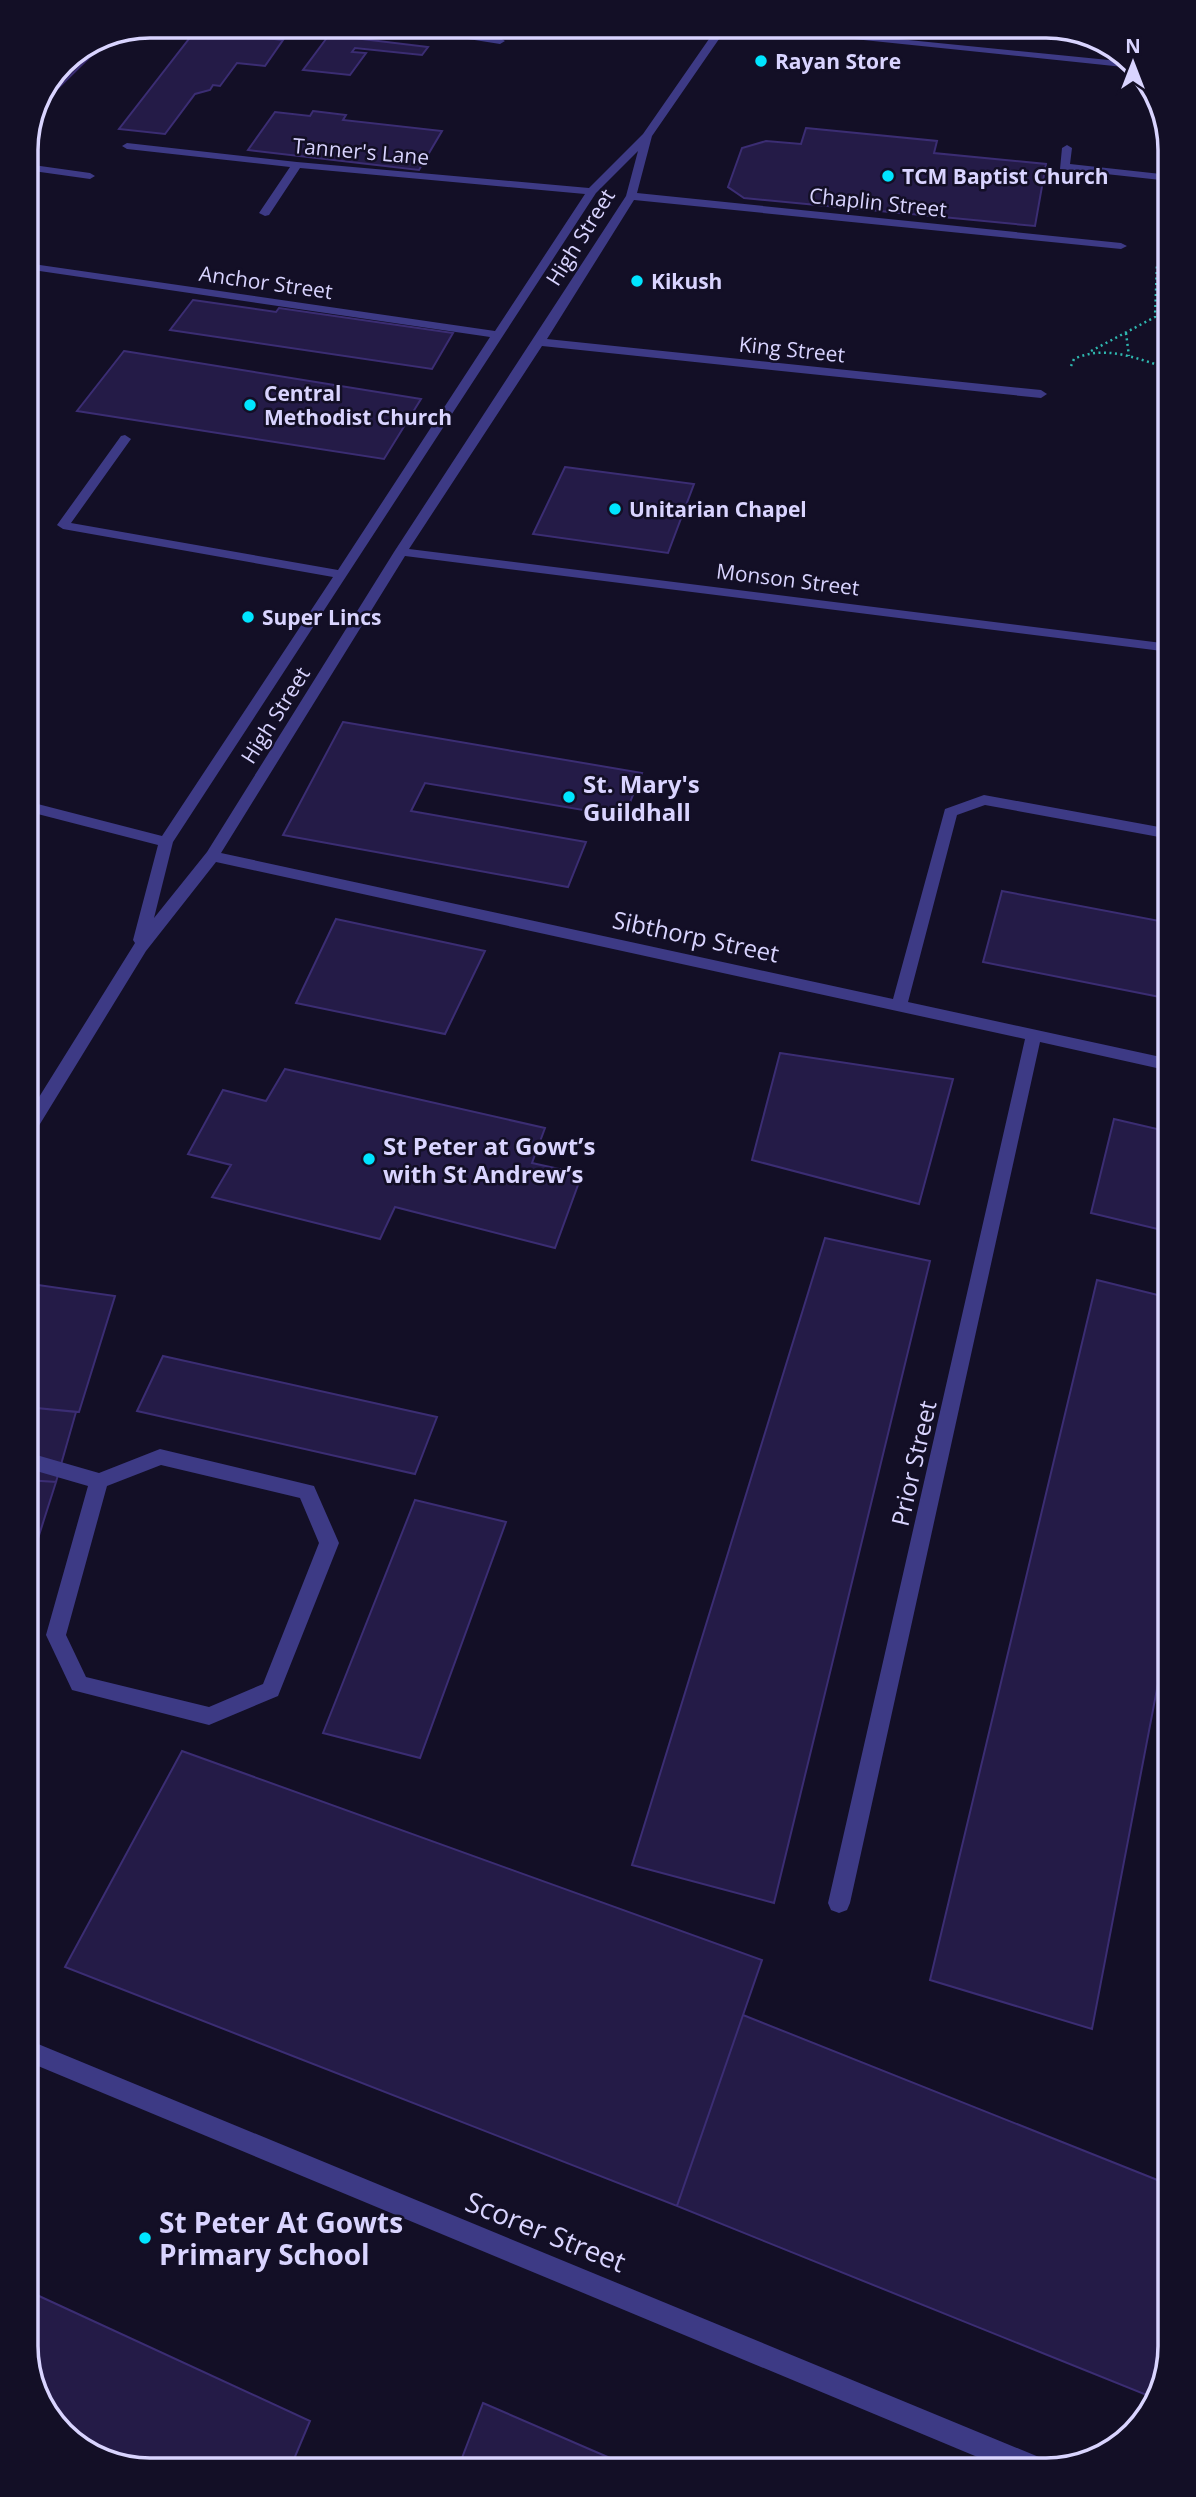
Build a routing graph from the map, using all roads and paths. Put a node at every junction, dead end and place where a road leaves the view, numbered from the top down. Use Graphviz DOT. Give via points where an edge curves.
graph roads {
  1 [pos="481,38"];
  2 [pos="714,39"];
  3 [pos="864,39"];
  4 [pos="500,41"];
  5 [pos="1098,62"];
  6 [pos="647,136"];
  7 [pos="127,146"];
  8 [pos="1067,148"];
  9 [pos="297,165"];
  10 [pos="39,169"];
  11 [pos="90,176"];
  12 [pos="1158,177"];
  13 [pos="592,191"];
  14 [pos="631,196"];
  15 [pos="265,213"];
  16 [pos="1121,246"];
  17 [pos="1158,260"];
  18 [pos="39,268"];
  19 [pos="1125,333"];
  20 [pos="500,335"];
  21 [pos="539,342"];
  22 [pos="1091,351"];
  23 [pos="1129,356"];
  24 [pos="1158,365"];
  25 [pos="1041,394"];
  26 [pos="125,439"];
  27 [pos="401,552"];
  28 [pos="340,574"];
  29 [pos="1158,647"];
  30 [pos="39,809"];
  31 [pos="1158,832"];
  32 [pos="166,842"];
  33 [pos="212,856"];
  34 [pos="139,947"];
  35 [pos="899,1005"];
  36 [pos="1034,1034"];
  37 [pos="1158,1062"];
  38 [pos="39,1112"];
  39 [pos="38,1464"];
  40 [pos="99,1481"];
  41 [pos="839,1903"];
  42 [pos="38,2055"];
  43 [pos="1011,2458"];
  1 -- 4 [label="street"];
  2 -- 6 [label="street"];
  3 -- 5 [label="street"];
  6 -- 13 [label="street, High Street"];
  6 -- 14 [label="street, High Street"];
  7 -- 9 [label="street, Tanner's Lane"];
  8 -- 12 [label="street" via="1065,167"];
  9 -- 13 [label="street, Tanner's Lane"];
  9 -- 15 [label="street"];
  10 -- 11 [label="street"];
  13 -- 20 [label="street, High Street"];
  14 -- 16 [label="street, Chaplin Street"];
  14 -- 21 [label="street, High Street"];
  17 -- 19 [label="path" via="1155,317"];
  18 -- 20 [label="street, Anchor Street"];
  19 -- 22 [label="path"];
  19 -- 23 [label="path"];
  20 -- 28 [label="street, High Street"];
  21 -- 25 [label="street, King Street"];
  21 -- 27 [label="street, High Street"];
  22 -- 23 [label="path"];
  22 -- 25 [label="path" via="1074,359 1062,387"];
  23 -- 24 [label="path"];
  26 -- 28 [label="street" via="63,525"];
  27 -- 29 [label="street, Monson Street"];
  27 -- 33 [label="street, High Street"];
  28 -- 32 [label="street, High Street"];
  30 -- 32 [label="street"];
  31 -- 35 [label="street" via="984,800 950,812"];
  32 -- 34 [label="street, High Street"];
  33 -- 34 [label="street, High Street"];
  33 -- 35 [label="street, Sibthorp Street"];
  34 -- 38 [label="street"];
  35 -- 36 [label="street, Sibthorp Street"];
  36 -- 37 [label="street, Sibthorp Street"];
  36 -- 41 [label="street, Prior Street"];
  39 -- 40 [label="street"];
  40 -- 40 [label="street" via="56,1635 79,1684 209,1716 271,1690 329,1543 307,1492 160,1457"];
  42 -- 43 [label="street, Scorer Street"];
}
